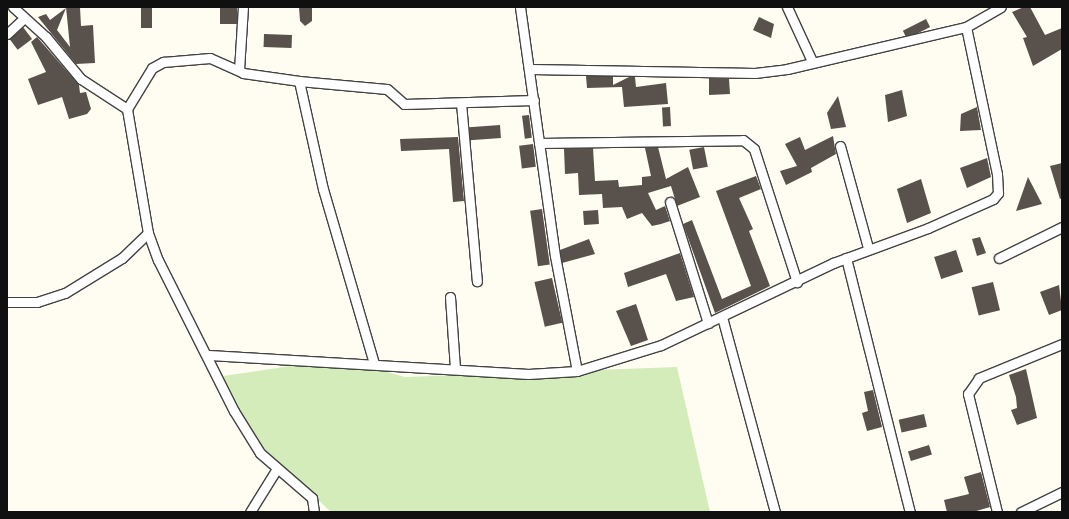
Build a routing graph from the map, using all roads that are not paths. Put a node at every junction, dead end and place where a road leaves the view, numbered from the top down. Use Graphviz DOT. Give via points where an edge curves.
graph roads {
  1 [pos="13,7"];
  2 [pos="244,7"];
  3 [pos="520,7"];
  4 [pos="787,7"];
  5 [pos="1000,7"];
  6 [pos="23,19"];
  7 [pos="966,27"];
  8 [pos="7,34"];
  9 [pos="812,61"];
  10 [pos="530,69"];
  11 [pos="239,70"];
  12 [pos="299,81"];
  13 [pos="534,100"];
  14 [pos="461,103"];
  15 [pos="127,109"];
  16 [pos="539,143"];
  17 [pos="840,146"];
  18 [pos="670,202"];
  19 [pos="1062,227"];
  20 [pos="148,232"];
  21 [pos="868,248"];
  22 [pos="846,258"];
  23 [pos="1000,258"];
  24 [pos="477,281"];
  25 [pos="797,282"];
  26 [pos="450,297"];
  27 [pos="7,302"];
  28 [pos="722,317"];
  29 [pos="708,323"];
  30 [pos="1062,344"];
  31 [pos="210,356"];
  32 [pos="374,363"];
  33 [pos="455,368"];
  34 [pos="577,371"];
  35 [pos="276,470"];
  36 [pos="1062,492"];
  37 [pos="250,512"];
  38 [pos="314,512"];
  39 [pos="775,512"];
  40 [pos="910,512"];
  41 [pos="997,512"];
  42 [pos="1020,512"];
  1 -- 6 [label="street"];
  2 -- 11 [label="street"];
  3 -- 10 [label="street"];
  4 -- 9 [label="street"];
  5 -- 7 [label="street"];
  6 -- 8 [label="street"];
  6 -- 15 [label="street" via="46,37 81,79"];
  7 -- 9 [label="street" via="833,61"];
  7 -- 21 [label="street" via="998,193 993,199 928,228"];
  9 -- 10 [label="street" via="755,73"];
  10 -- 13 [label="street"];
  11 -- 12 [label="street"];
  11 -- 15 [label="street" via="210,58 163,62 152,68"];
  12 -- 14 [label="street" via="387,89 404,104"];
  12 -- 32 [label="street" via="323,189"];
  13 -- 14 [label="street"];
  13 -- 16 [label="street"];
  14 -- 24 [label="street"];
  15 -- 20 [label="street"];
  16 -- 25 [label="street" via="743,140 754,149"];
  16 -- 34 [label="street" via="555,256"];
  17 -- 21 [label="street"];
  18 -- 29 [label="street"];
  19 -- 23 [label="street"];
  20 -- 27 [label="street" via="122,258 65,293 37,302"];
  20 -- 31 [label="street" via="180,304"];
  21 -- 22 [label="street"];
  22 -- 25 [label="street"];
  22 -- 40 [label="street"];
  25 -- 28 [label="street"];
  26 -- 33 [label="street"];
  28 -- 29 [label="street"];
  28 -- 39 [label="street"];
  29 -- 34 [label="street" via="661,345"];
  30 -- 41 [label="street" via="979,378 968,394"];
  31 -- 32 [label="street"];
  31 -- 35 [label="street" via="234,411 260,453"];
  32 -- 33 [label="street"];
  33 -- 34 [label="street" via="528,374"];
  35 -- 37 [label="street"];
  35 -- 38 [label="street" via="312,498"];
  36 -- 42 [label="street"];
}
